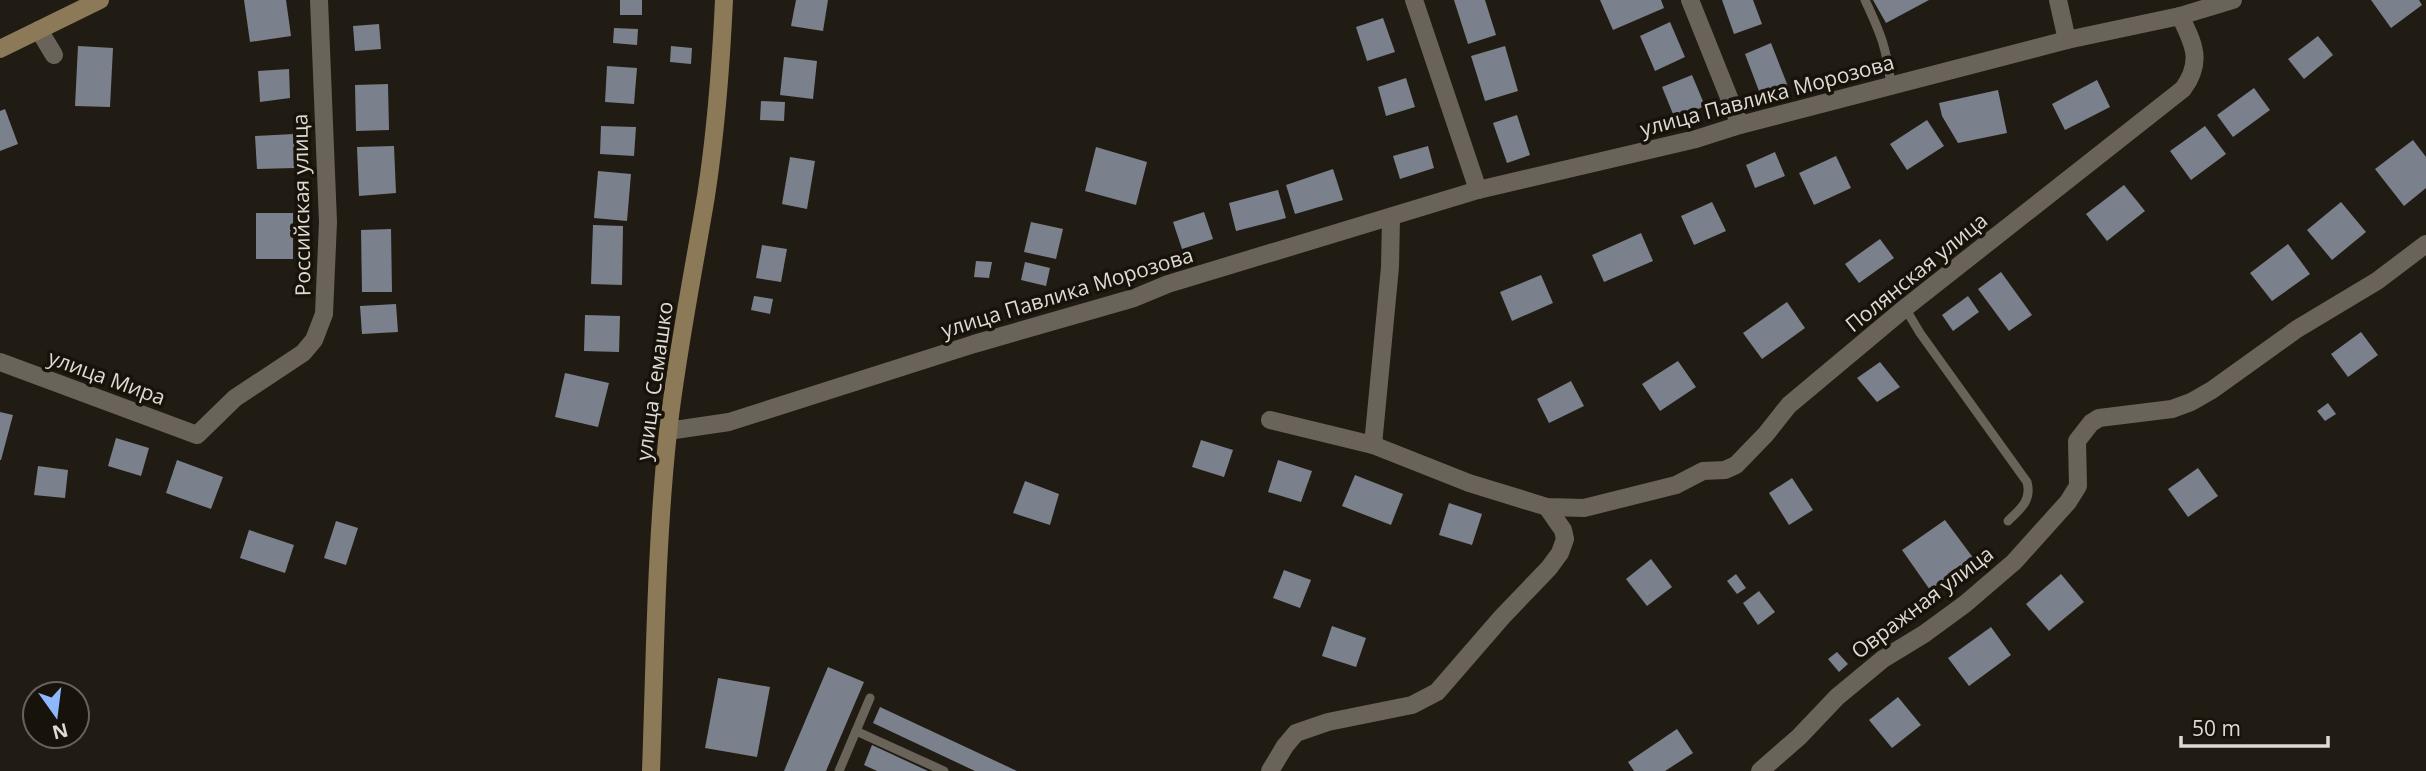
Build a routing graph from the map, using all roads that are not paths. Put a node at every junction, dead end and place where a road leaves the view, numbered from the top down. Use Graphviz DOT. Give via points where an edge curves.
graph roads {
  1 [pos="100,0"];
  2 [pos="318,0"];
  3 [pos="724,0"];
  4 [pos="1413,0"];
  5 [pos="1690,0"];
  6 [pos="1865,0"];
  7 [pos="2059,0"];
  8 [pos="2233,0"];
  9 [pos="2180,16"];
  10 [pos="39,30"];
  11 [pos="2067,40"];
  12 [pos="0,50"];
  13 [pos="54,55"];
  14 [pos="1891,86"];
  15 [pos="1740,125"];
  16 [pos="1478,190"];
  17 [pos="1391,218"];
  18 [pos="2426,244"];
  19 [pos="1905,308"];
  20 [pos="0,362"];
  21 [pos="1270,420"];
  22 [pos="668,431"];
  23 [pos="198,435"];
  24 [pos="1373,445"];
  25 [pos="1547,507"];
  26 [pos="1584,508"];
  27 [pos="2007,522"];
  28 [pos="1565,538"];
  29 [pos="870,698"];
  30 [pos="856,731"];
  31 [pos="840,768"];
  32 [pos="651,771"];
  33 [pos="853,771"];
  34 [pos="943,771"];
  35 [pos="1270,771"];
  36 [pos="1760,771"];
  1 -- 10 [label="main road"];
  2 -- 23 [label="street, Российская улица" via="328,222 324,314 314,340 303,353 235,398"];
  3 -- 22 [label="main road, улица Семашко" via="716,118"];
  4 -- 16 [label="street"];
  5 -- 15 [label="street"];
  6 -- 14 [label="lane" via="1882,34"];
  7 -- 11 [label="street"];
  8 -- 9 [label="street"];
  9 -- 11 [label="street, улица Павлика Морозова"];
  9 -- 19 [label="street, Полянская улица" via="2195,52 2191,78 2183,89"];
  10 -- 12 [label="main road"];
  10 -- 13 [label="street"];
  11 -- 14 [label="street, улица Павлика Морозова"];
  14 -- 15 [label="street, улица Павлика Морозова"];
  15 -- 16 [label="street, улица Павлика Морозова"];
  16 -- 17 [label="street, улица Павлика Морозова"];
  17 -- 22 [label="street, улица Павлика Морозова" via="729,422"];
  17 -- 24 [label="street"];
  18 -- 36 [label="street, Овражная улица" via="2191,402 2091,423 2077,441 2078,486 2014,562 1924,634 1883,659"];
  19 -- 26 [label="street, Полянская улица" via="1789,405 1736,465"];
  19 -- 27 [label="lane" via="2027,482 2026,503"];
  20 -- 23 [label="street, улица Мира"];
  21 -- 24 [label="street, Полянская улица"];
  22 -- 32 [label="main road, улица Семашко"];
  24 -- 25 [label="street, Полянская улица" via="1469,483"];
  25 -- 26 [label="street, Полянская улица"];
  25 -- 28 [label="street"];
  26 -- 28 [label="street"];
  28 -- 35 [label="street" via="1549,568 1437,692 1412,705 1296,733"];
  29 -- 30 [label="lane"];
  30 -- 31 [label="lane"];
  30 -- 34 [label="lane"];
  31 -- 33 [label="lane"];
}
